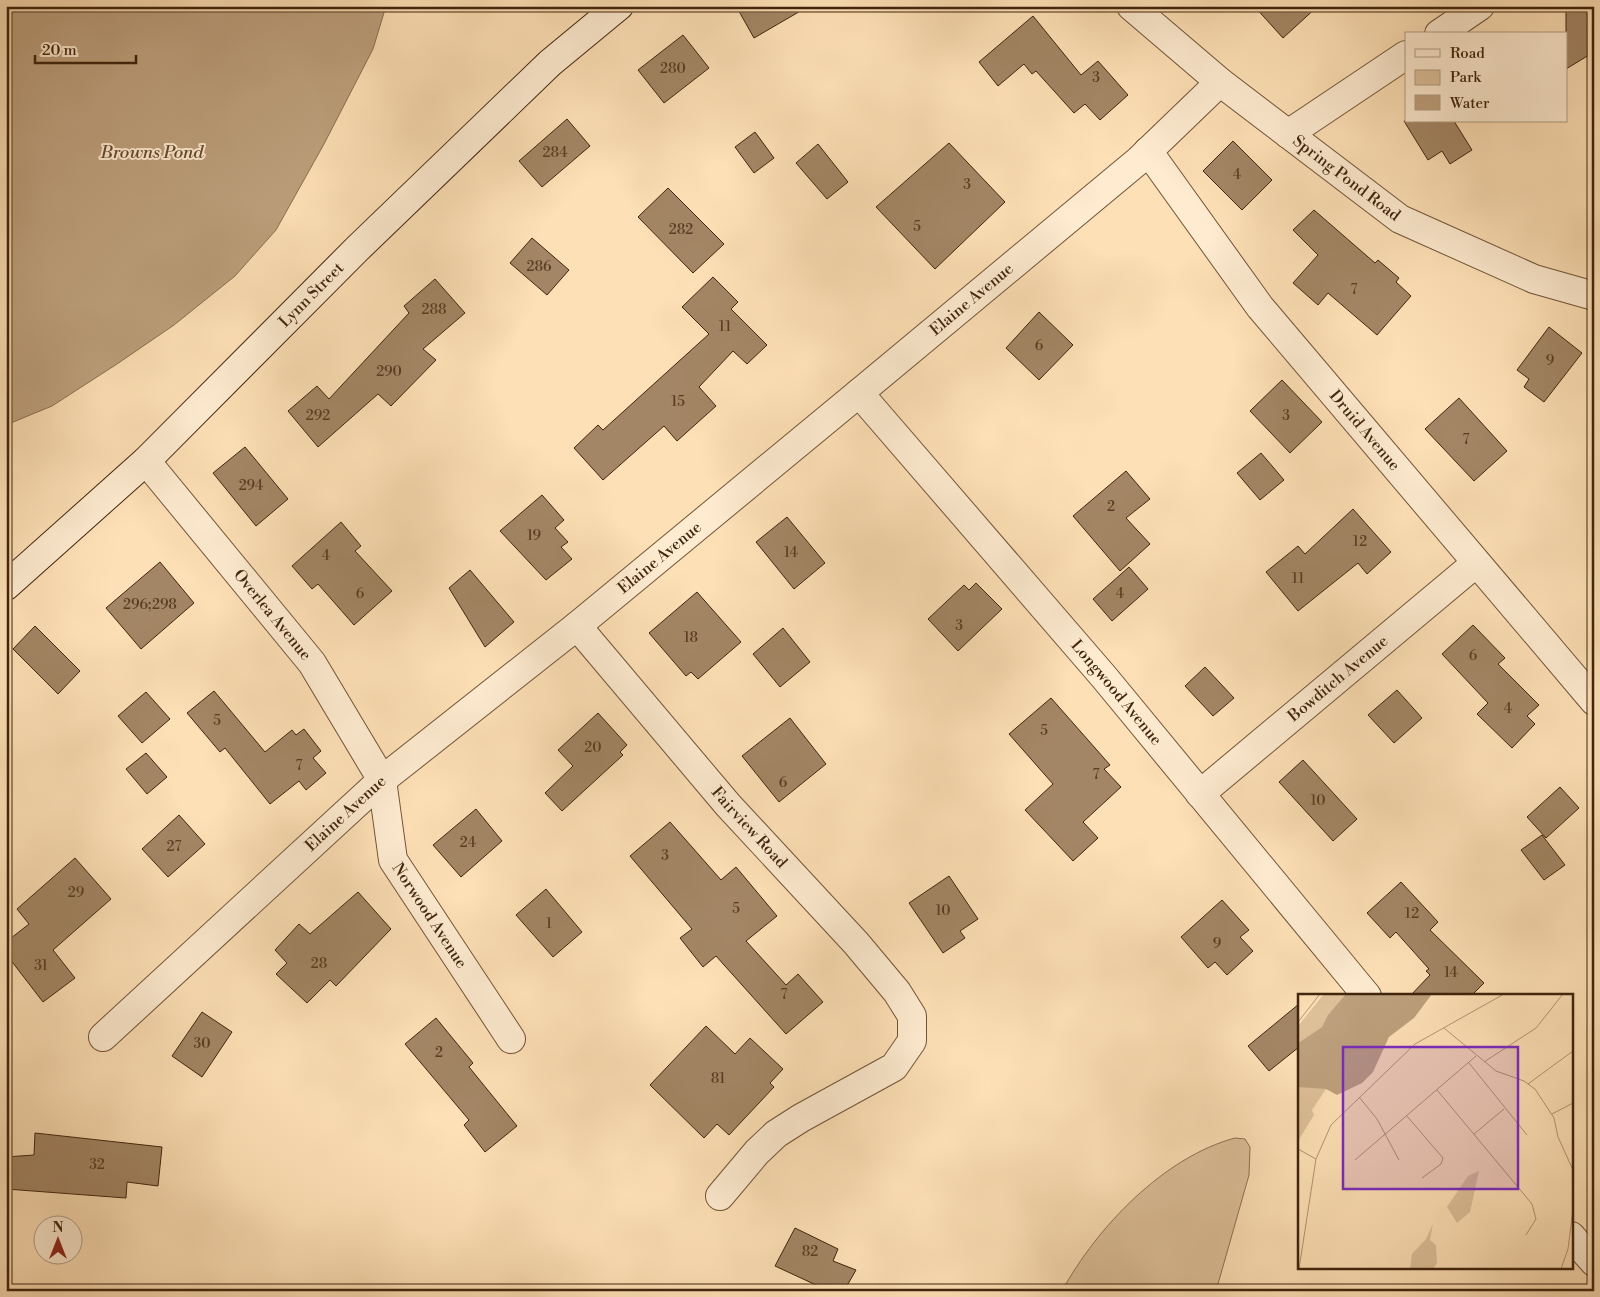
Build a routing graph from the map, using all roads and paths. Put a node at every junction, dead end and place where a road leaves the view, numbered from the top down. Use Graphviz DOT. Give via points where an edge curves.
graph roads {
  1 [pos="619,6"];
  2 [pos="1131,6"];
  3 [pos="1480,6"];
  4 [pos="1442,32"];
  5 [pos="1405,57"];
  6 [pos="1220,82"];
  7 [pos="1288,134"];
  8 [pos="1148,151"];
  9 [pos="1594,296"];
  10 [pos="859,394"];
  11 [pos="146,461"];
  12 [pos="1475,564"];
  13 [pos="6,586"];
  14 [pos="577,626"];
  15 [pos="1594,701"];
  16 [pos="382,780"];
  17 [pos="1200,794"];
  18 [pos="1365,994"];
  19 [pos="103,1037"];
  20 [pos="511,1039"];
  21 [pos="720,1196"];
  22 [pos="1572,1237"];
  23 [pos="1594,1262"];
  1 -- 11 [label="street, Lynn Street" via="543,70 357,248"];
  2 -- 6 [label="street, Spring Pond Road"];
  3 -- 4 [label="street"];
  5 -- 7 [label="street"];
  6 -- 7 [label="street, Spring Pond Road"];
  6 -- 8 [label="street, Elaine Avenue"];
  7 -- 9 [label="street, Spring Pond Road" via="1400,219 1534,279"];
  8 -- 10 [label="street, Elaine Avenue"];
  8 -- 12 [label="street, Druid Avenue" via="1260,307"];
  10 -- 14 [label="street, Elaine Avenue"];
  10 -- 17 [label="street, Longwood Avenue" via="1104,677"];
  11 -- 13 [label="street, Lynn Street"];
  11 -- 16 [label="street, Overlea Avenue" via="312,663"];
  12 -- 15 [label="street, Druid Avenue"];
  12 -- 17 [label="street, Bowditch Avenue"];
  14 -- 16 [label="street, Elaine Avenue"];
  14 -- 21 [label="street, Fairview Road" via="728,805 856,943 897,992 912,1016 912,1041 894,1067 776,1134"];
  16 -- 19 [label="street, Elaine Avenue"];
  16 -- 20 [label="street, Norwood Avenue" via="393,860"];
  17 -- 18 [label="street, Longwood Avenue"];
  22 -- 23 [label="street"];
}
